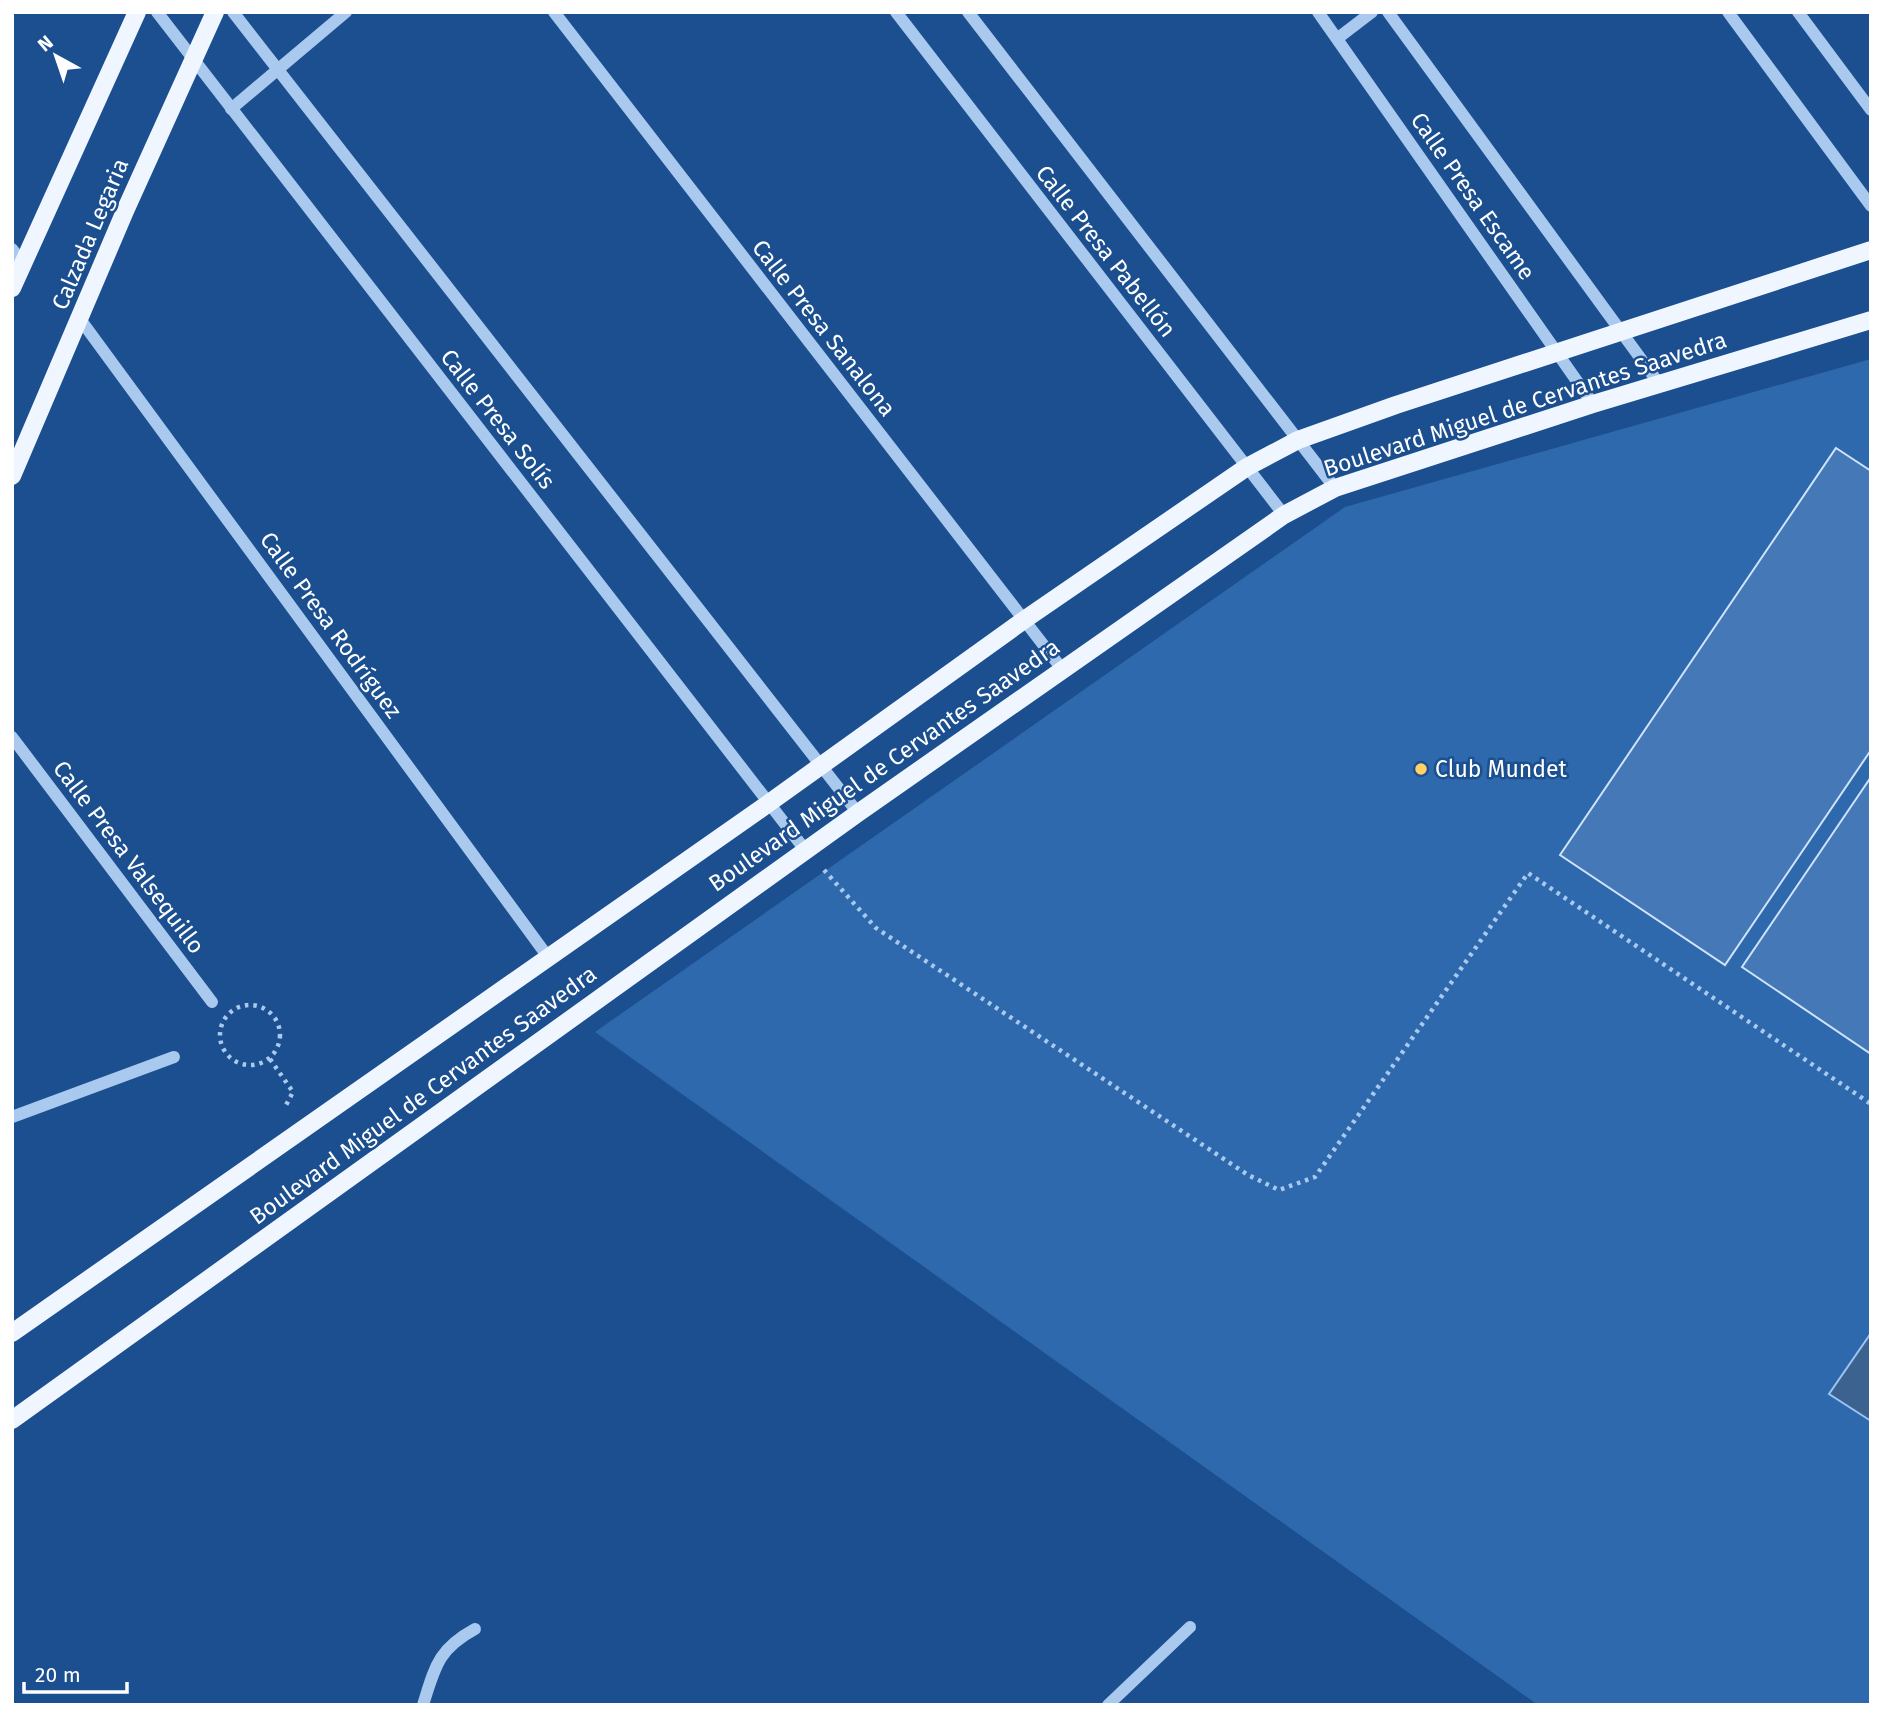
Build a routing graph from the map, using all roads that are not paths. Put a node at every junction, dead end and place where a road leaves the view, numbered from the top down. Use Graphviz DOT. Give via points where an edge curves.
graph roads {
  1 [pos="137,12"];
  2 [pos="157,12"];
  3 [pos="215,12"];
  4 [pos="233,12"];
  5 [pos="346,12"];
  6 [pos="554,12"];
  7 [pos="896,12"];
  8 [pos="968,12"];
  9 [pos="1318,12"];
  10 [pos="1372,12"];
  11 [pos="1388,12"];
  12 [pos="1728,12"];
  13 [pos="1798,12"];
  14 [pos="1338,38"];
  15 [pos="193,60"];
  16 [pos="276,69"];
  17 [pos="231,109"];
  18 [pos="1871,110"];
  19 [pos="1871,206"];
  20 [pos="1871,250"];
  21 [pos="18,256"];
  22 [pos="12,288"];
  23 [pos="80,319"];
  24 [pos="1871,320"];
  25 [pos="1619,331"];
  26 [pos="1555,352"];
  27 [pos="1660,385"];
  28 [pos="1592,404"];
  29 [pos="1298,440"];
  30 [pos="1247,467"];
  31 [pos="12,476"];
  32 [pos="1335,488"];
  33 [pos="1284,515"];
  34 [pos="1024,620"];
  35 [pos="1062,669"];
  36 [pos="12,737"];
  37 [pos="822,764"];
  38 [pos="769,803"];
  39 [pos="858,813"];
  40 [pos="806,850"];
  41 [pos="548,957"];
  42 [pos="212,1002"];
  43 [pos="174,1057"];
  44 [pos="12,1117"];
  45 [pos="12,1333"];
  46 [pos="12,1420"];
  47 [pos="1190,1626"];
  48 [pos="475,1629"];
  49 [pos="423,1705"];
  50 [pos="1108,1705"];
  1 -- 21 [label="main road, Calzada Legaria"];
  2 -- 15 [label="street, Calle Presa Solís"];
  3 -- 15 [label="main road, Calzada Legaria"];
  4 -- 16 [label="street, Calle Presa Solís"];
  5 -- 16 [label="street"];
  6 -- 34 [label="street, Calle Presa Sanalona"];
  7 -- 30 [label="street, Calle Presa Pabellón"];
  8 -- 29 [label="street, Calle Presa Pabellón"];
  9 -- 14 [label="street, Calle Presa Escame"];
  10 -- 14 [label="street"];
  11 -- 25 [label="street, Calle Presa Escame"];
  12 -- 19 [label="street"];
  13 -- 18 [label="street"];
  14 -- 26 [label="street, Calle Presa Escame"];
  15 -- 17 [label="street, Calle Presa Solís"];
  15 -- 23 [label="main road, Calzada Legaria"];
  16 -- 17 [label="street"];
  16 -- 37 [label="street, Calle Presa Solís"];
  17 -- 38 [label="street, Calle Presa Solís"];
  20 -- 25 [label="main road, Boulevard Miguel de Cervantes Saavedra"];
  21 -- 22 [label="main road, Calzada Legaria"];
  23 -- 31 [label="main road, Calzada Legaria"];
  23 -- 41 [label="street, Calle Presa Rodríguez"];
  24 -- 27 [label="main road, Boulevard Miguel de Cervantes Saavedra"];
  25 -- 26 [label="main road, Boulevard Miguel de Cervantes Saavedra"];
  25 -- 27 [label="street, Calle Presa Escame"];
  26 -- 28 [label="street, Calle Presa Escame"];
  26 -- 29 [label="main road, Boulevard Miguel de Cervantes Saavedra"];
  27 -- 28 [label="main road, Boulevard Miguel de Cervantes Saavedra"];
  28 -- 32 [label="main road, Boulevard Miguel de Cervantes Saavedra"];
  29 -- 30 [label="main road, Boulevard Miguel de Cervantes Saavedra"];
  29 -- 32 [label="street, Calle Presa Pabellón"];
  30 -- 33 [label="street, Calle Presa Pabellón"];
  30 -- 34 [label="main road, Boulevard Miguel de Cervantes Saavedra"];
  32 -- 33 [label="main road, Boulevard Miguel de Cervantes Saavedra"];
  33 -- 35 [label="main road, Boulevard Miguel de Cervantes Saavedra"];
  34 -- 35 [label="street, Calle Presa Sanalona"];
  34 -- 37 [label="main road, Boulevard Miguel de Cervantes Saavedra"];
  35 -- 39 [label="main road, Boulevard Miguel de Cervantes Saavedra"];
  36 -- 42 [label="street, Calle Presa Valsequillo"];
  37 -- 38 [label="main road, Boulevard Miguel de Cervantes Saavedra"];
  37 -- 39 [label="street, Calle Presa Solís"];
  38 -- 40 [label="street, Calle Presa Solís"];
  38 -- 41 [label="main road, Boulevard Miguel de Cervantes Saavedra"];
  39 -- 40 [label="main road, Boulevard Miguel de Cervantes Saavedra"];
  40 -- 46 [label="main road, Boulevard Miguel de Cervantes Saavedra"];
  41 -- 45 [label="main road, Boulevard Miguel de Cervantes Saavedra"];
  43 -- 44 [label="street"];
  47 -- 50 [label="street"];
  48 -- 49 [label="street" via="443,1653"];
}
